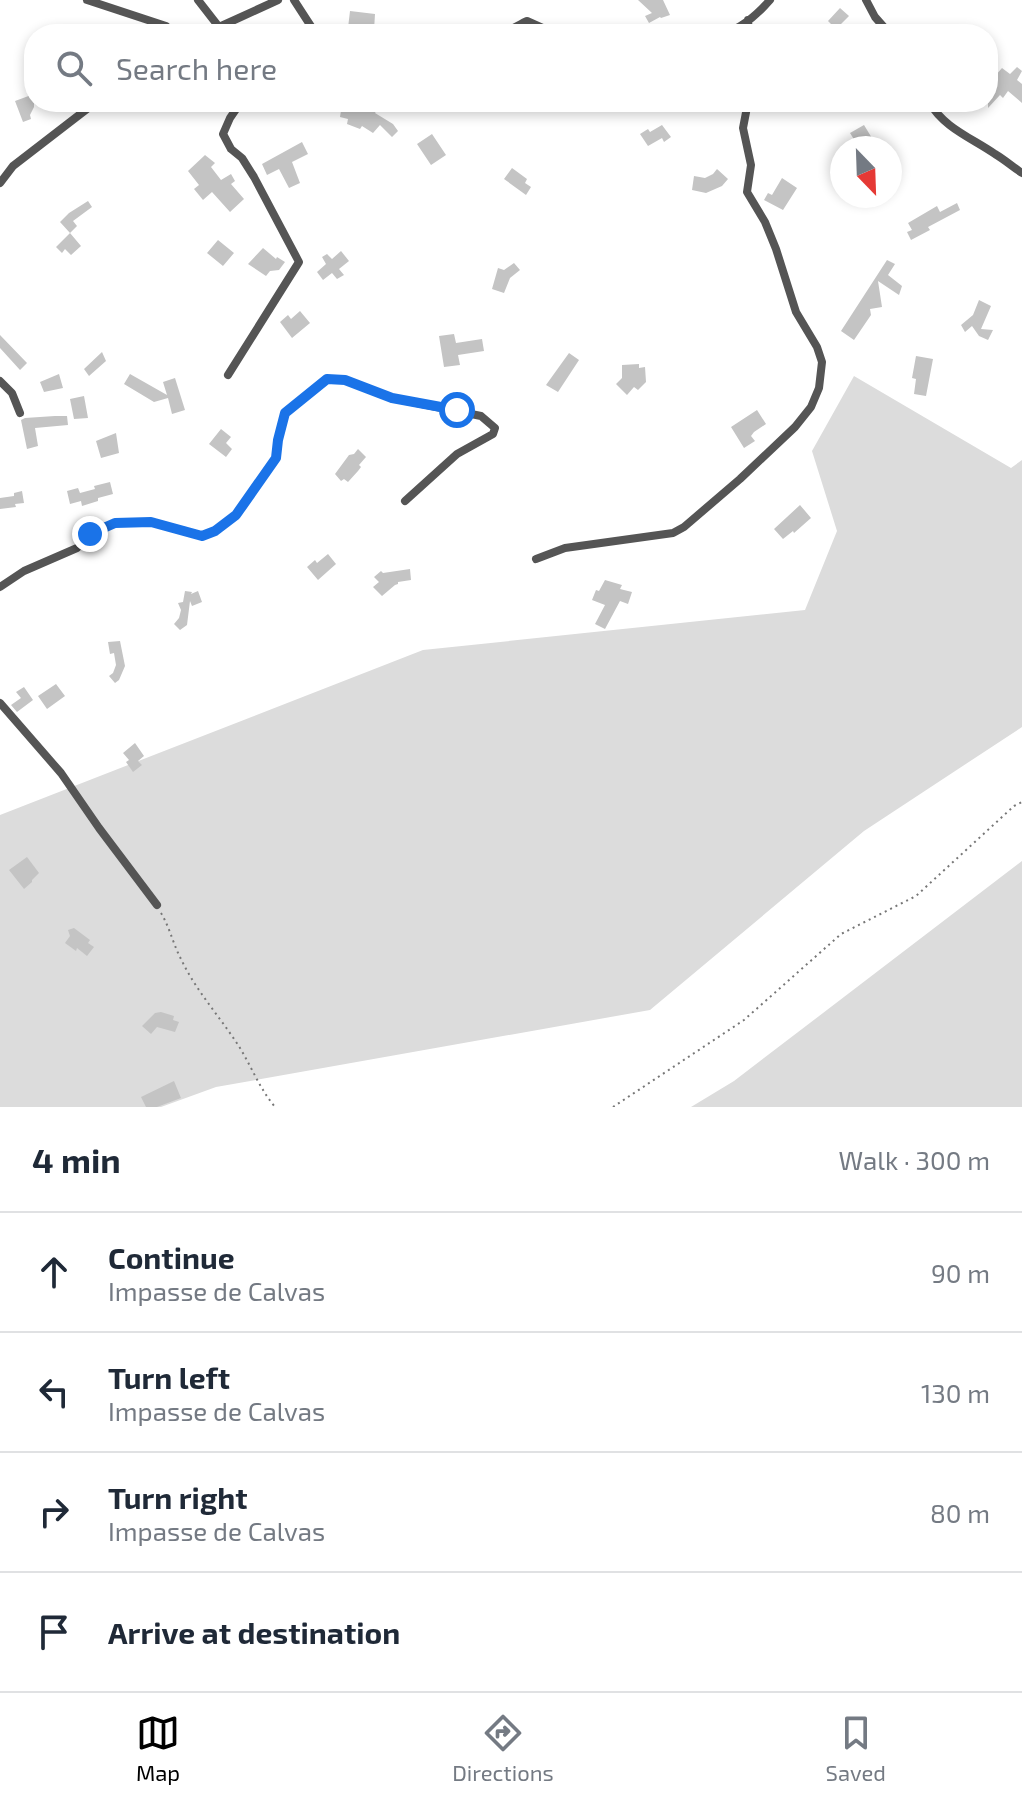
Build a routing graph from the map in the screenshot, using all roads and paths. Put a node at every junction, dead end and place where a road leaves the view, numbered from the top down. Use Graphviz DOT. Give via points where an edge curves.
graph roads {
  1 [pos="87,0"];
  2 [pos="198,0"];
  3 [pos="278,0"];
  4 [pos="294,0"];
  5 [pos="770,0"];
  6 [pos="866,0"];
  7 [pos="748,20"];
  8 [pos="160,24"];
  9 [pos="217,24"];
  10 [pos="226,24"];
  11 [pos="310,24"];
  12 [pos="743,24"];
  13 [pos="748,24"];
  14 [pos="881,24"];
  15 [pos="83,112"];
  16 [pos="234,112"];
  17 [pos="746,112"];
  18 [pos="935,112"];
  19 [pos="1022,173"];
  20 [pos="0,183"];
  21 [pos="228,375"];
  22 [pos="0,381"];
  23 [pos="20,413"];
  24 [pos="405,501"];
  25 [pos="536,559"];
  26 [pos="0,587"];
  27 [pos="0,703"];
  28 [pos="1022,802"];
  29 [pos="157,905"];
  30 [pos="275,1107"];
  31 [pos="613,1107"];
  1 -- 8 [label="street"];
  2 -- 9 [label="street"];
  3 -- 10 [label="street"];
  4 -- 11 [label="street"];
  5 -- 7 [label="street"];
  6 -- 14 [label="street"];
  7 -- 12 [label="street"];
  7 -- 13 [label="street"];
  15 -- 20 [label="street" via="13,166"];
  16 -- 21 [label="street" via="223,134 254,177 299,262"];
  17 -- 25 [label="street" via="743,128 751,165 747,192 765,222 796,312 822,362 811,407 684,527 565,548"];
  18 -- 19 [label="street"];
  22 -- 23 [label="street"];
  24 -- 26 [label="street" via="495,428 481,416 327,379 285,413 276,458 236,515 215,531 202,536 151,522 115,523"];
  27 -- 29 [label="street" via="61,773"];
  28 -- 31 [label="path" via="916,896 841,934 744,1020"];
  29 -- 30 [label="path" via="187,972"];
}
